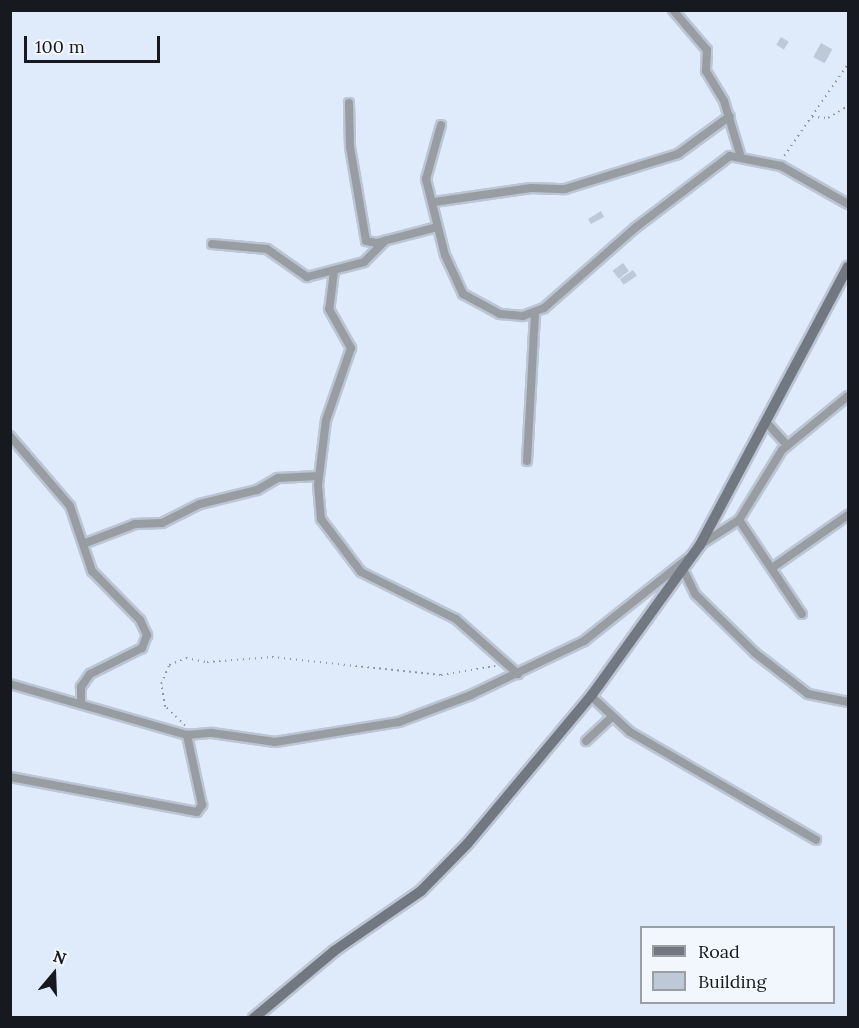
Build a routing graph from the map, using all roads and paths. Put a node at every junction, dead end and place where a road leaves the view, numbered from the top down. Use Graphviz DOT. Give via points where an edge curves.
graph roads {
  1 [pos="673,10"];
  2 [pos="849,64"];
  3 [pos="349,103"];
  4 [pos="849,106"];
  5 [pos="730,116"];
  6 [pos="811,117"];
  7 [pos="441,125"];
  8 [pos="740,154"];
  9 [pos="781,166"];
  10 [pos="434,202"];
  11 [pos="849,204"];
  12 [pos="437,227"];
  13 [pos="385,241"];
  14 [pos="212,244"];
  15 [pos="849,267"];
  16 [pos="334,271"];
  17 [pos="535,315"];
  18 [pos="849,396"];
  19 [pos="767,423"];
  20 [pos="10,436"];
  21 [pos="787,445"];
  22 [pos="527,461"];
  23 [pos="319,476"];
  24 [pos="849,515"];
  25 [pos="739,520"];
  26 [pos="83,544"];
  27 [pos="700,545"];
  28 [pos="693,555"];
  29 [pos="772,568"];
  30 [pos="683,569"];
  31 [pos="802,614"];
  32 [pos="502,664"];
  33 [pos="518,674"];
  34 [pos="10,684"];
  35 [pos="591,696"];
  36 [pos="81,702"];
  37 [pos="849,702"];
  38 [pos="611,718"];
  39 [pos="187,735"];
  40 [pos="586,741"];
  41 [pos="10,777"];
  42 [pos="816,840"];
  43 [pos="254,1017"];
  1 -- 5 [label="street" via="707,50 706,71"];
  2 -- 6 [label="path"];
  3 -- 13 [label="street" via="363,232 370,243"];
  4 -- 6 [label="path" via="828,118"];
  5 -- 8 [label="street"];
  5 -- 10 [label="street" via="678,154 565,189 531,188"];
  6 -- 9 [label="path"];
  7 -- 10 [label="street" via="427,176"];
  8 -- 9 [label="street"];
  8 -- 17 [label="street" via="677,195"];
  9 -- 11 [label="street"];
  10 -- 12 [label="street"];
  12 -- 13 [label="street"];
  12 -- 17 [label="street" via="452,275 467,299 500,314"];
  13 -- 16 [label="street" via="369,260"];
  14 -- 16 [label="street" via="267,249 306,276"];
  15 -- 19 [label="street"];
  16 -- 23 [label="street" via="329,309 351,348 331,398"];
  17 -- 22 [label="street"];
  18 -- 21 [label="street"];
  19 -- 21 [label="street"];
  19 -- 27 [label="street"];
  20 -- 26 [label="street" via="70,506"];
  21 -- 25 [label="street"];
  23 -- 26 [label="street" via="278,478 257,490 200,504 162,523 138,524"];
  23 -- 32 [label="street" via="319,515 350,562 394,591 456,619"];
  24 -- 29 [label="street"];
  25 -- 27 [label="street"];
  25 -- 29 [label="street"];
  26 -- 36 [label="street" via="96,577 140,620 147,639 142,648 90,674 81,687"];
  27 -- 28 [label="street"];
  28 -- 30 [label="street"];
  28 -- 33 [label="street" via="592,636"];
  29 -- 31 [label="street"];
  30 -- 35 [label="street"];
  30 -- 37 [label="street" via="713,614 789,680 815,697"];
  32 -- 33 [label="street"];
  32 -- 39 [label="path" via="441,675 272,657 177,660 163,675 161,695"];
  33 -- 39 [label="street" via="399,722 275,742 212,733"];
  34 -- 36 [label="street"];
  35 -- 38 [label="street"];
  35 -- 43 [label="street" via="468,843 421,891 334,951"];
  36 -- 39 [label="street"];
  38 -- 40 [label="street"];
  38 -- 42 [label="street"];
  39 -- 41 [label="street" via="202,805 197,812"];
}
